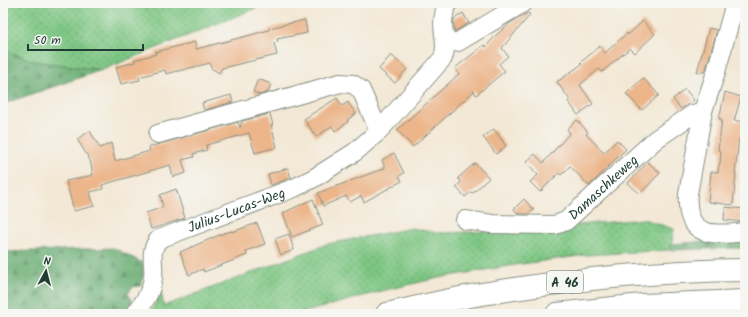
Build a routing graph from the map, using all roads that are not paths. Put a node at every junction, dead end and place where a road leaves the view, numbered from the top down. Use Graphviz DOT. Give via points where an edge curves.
graph roads {
  1 [pos="448,3"];
  2 [pos="523,3"];
  3 [pos="735,3"];
  4 [pos="446,43"];
  5 [pos="704,111"];
  6 [pos="378,131"];
  7 [pos="158,134"];
  8 [pos="465,220"];
  9 [pos="745,232"];
  10 [pos="745,270"];
  11 [pos="745,301"];
  12 [pos="135,314"];
  13 [pos="387,314"];
  14 [pos="556,314"];
  1 -- 4 [label="street, Julius-Lucas-Weg" via="443,24"];
  2 -- 4 [label="street" via="458,42"];
  3 -- 5 [label="street"];
  4 -- 6 [label="street, Julius-Lucas-Weg" via="443,58"];
  5 -- 8 [label="street, Damaschkeweg" via="693,114 656,139 566,221 555,225 492,224"];
  5 -- 9 [label="street" via="688,194 690,219 700,229 712,234"];
  6 -- 7 [label="street" via="361,90 353,84 340,83"];
  6 -- 12 [label="street, Julius-Lucas-Weg" via="355,152 294,188 159,239 152,250 153,279 148,296"];
  10 -- 13 [label="highway, A 46" via="649,274 556,283 475,295"];
  11 -- 14 [label="highway, A 46" via="642,305"];
}
